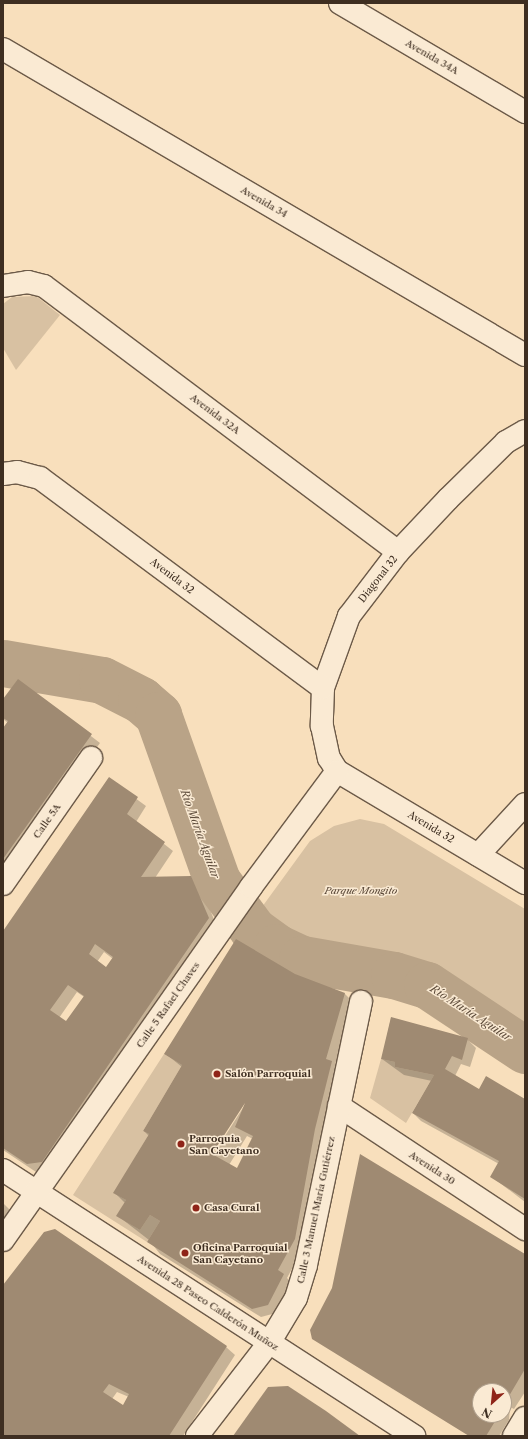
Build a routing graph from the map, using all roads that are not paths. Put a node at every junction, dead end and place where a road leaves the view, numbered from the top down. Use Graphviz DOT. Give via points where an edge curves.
graph roads {
  1 [pos="340,3"];
  2 [pos="3,49"];
  3 [pos="525,112"];
  4 [pos="3,286"];
  5 [pos="525,355"];
  6 [pos="525,415"];
  7 [pos="525,431"];
  8 [pos="506,442"];
  9 [pos="10,473"];
  10 [pos="398,552"];
  11 [pos="323,688"];
  12 [pos="91,758"];
  13 [pos="337,771"];
  14 [pos="525,804"];
  15 [pos="478,855"];
  16 [pos="3,884"];
  17 [pos="525,884"];
  18 [pos="361,1002"];
  19 [pos="339,1106"];
  20 [pos="3,1170"];
  21 [pos="37,1192"];
  22 [pos="525,1229"];
  23 [pos="3,1240"];
  24 [pos="269,1343"];
  25 [pos="525,1418"];
  26 [pos="197,1436"];
  27 [pos="414,1436"];
  28 [pos="514,1436"];
  1 -- 3 [label="street, Avenida 34A"];
  2 -- 5 [label="street, Avenida 34"];
  4 -- 10 [label="street, Avenida 32A" via="28,282 44,286"];
  6 -- 8 [label="street"];
  7 -- 8 [label="street, Diagonal 32"];
  8 -- 10 [label="street, Diagonal 32"];
  9 -- 11 [label="street, Avenida 32" via="40,478"];
  10 -- 11 [label="street, Diagonal 32" via="349,616"];
  11 -- 13 [label="street, Diagonal 32" via="322,726 329,758"];
  12 -- 16 [label="street, Calle 5A"];
  13 -- 15 [label="street, Avenida 32"];
  13 -- 21 [label="street, Calle 5 Rafael Chaves" via="251,887"];
  14 -- 15 [label="street"];
  15 -- 17 [label="street, Avenida 32"];
  18 -- 19 [label="street, Calle 3 Manuel María Gutiérrez"];
  19 -- 22 [label="street, Avenida 30"];
  19 -- 24 [label="street, Calle 3 Manuel María Gutiérrez" via="306,1265 296,1298"];
  20 -- 21 [label="street, Avenida 28 Paseo Calderón Muñoz"];
  21 -- 23 [label="street, Calle 5 Rafael Chaves"];
  21 -- 24 [label="street, Avenida 28 Paseo Calderón Muñoz"];
  24 -- 26 [label="street, Calle 3 Manuel María Gutiérrez"];
  24 -- 27 [label="street, Avenida 28 Paseo Calderón Muñoz"];
  25 -- 28 [label="street"];
}
